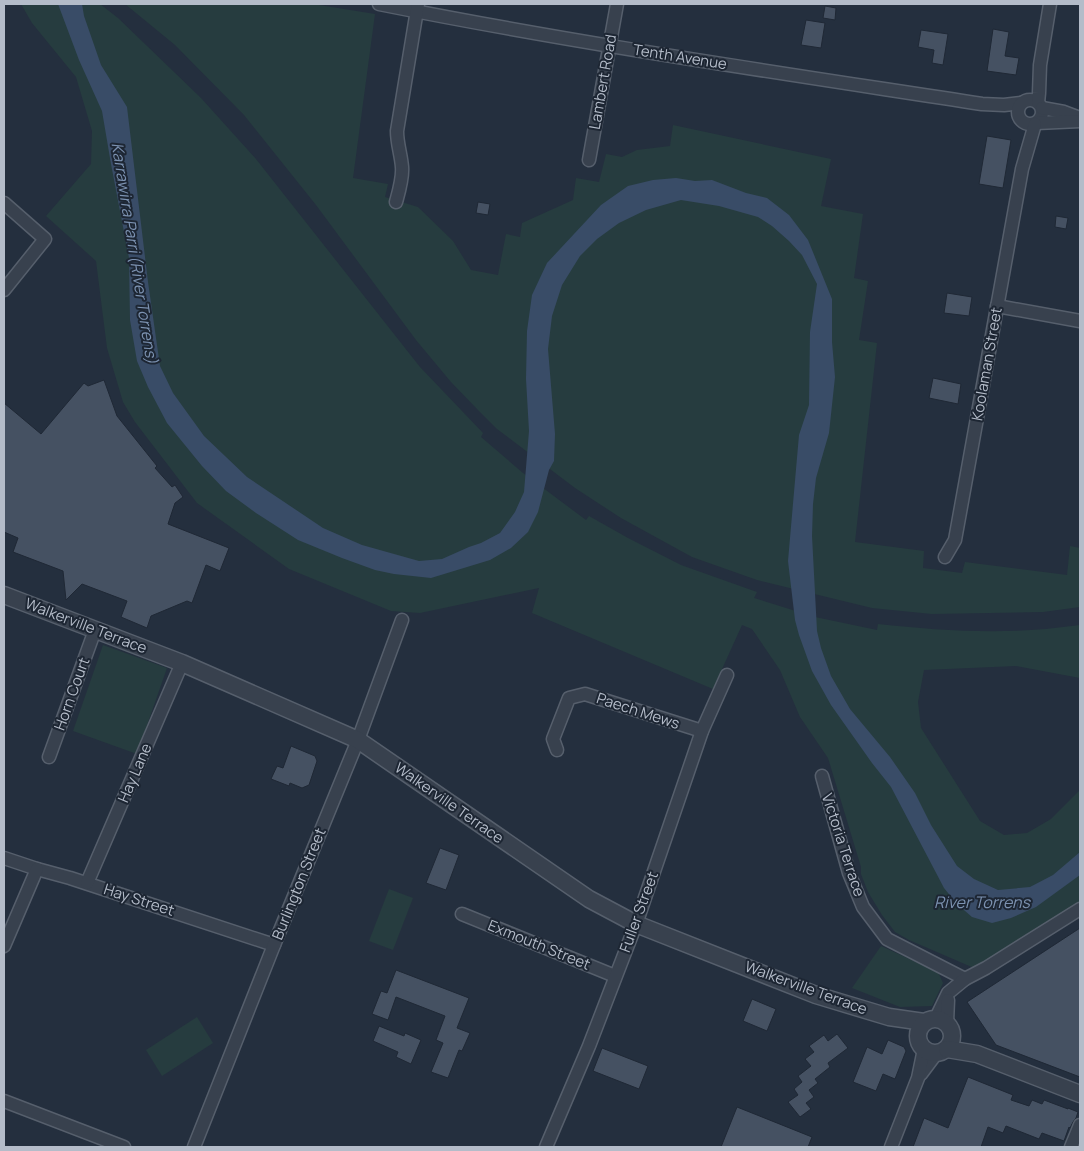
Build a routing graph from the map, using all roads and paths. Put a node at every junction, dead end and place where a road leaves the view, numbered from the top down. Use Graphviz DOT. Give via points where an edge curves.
graph roads {
  1 [pos="379,4"];
  2 [pos="617,4"];
  3 [pos="1050,4"];
  4 [pos="417,8"];
  5 [pos="609,46"];
  6 [pos="1032,103"];
  7 [pos="982,104"];
  8 [pos="1080,119"];
  9 [pos="1028,122"];
  10 [pos="589,160"];
  11 [pos="396,202"];
  12 [pos="4,203"];
  13 [pos="4,290"];
  14 [pos="998,306"];
  15 [pos="1080,320"];
  16 [pos="945,557"];
  17 [pos="4,595"];
  18 [pos="402,620"];
  19 [pos="95,630"];
  20 [pos="182,663"];
  21 [pos="727,675"];
  22 [pos="702,731"];
  23 [pos="358,740"];
  24 [pos="557,750"];
  25 [pos="49,758"];
  26 [pos="822,776"];
  27 [pos="4,858"];
  28 [pos="37,869"];
  29 [pos="87,883"];
  30 [pos="1080,909"];
  31 [pos="462,914"];
  32 [pos="636,924"];
  33 [pos="274,944"];
  34 [pos="4,946"];
  35 [pos="615,976"];
  36 [pos="965,979"];
  37 [pos="936,1036"];
  38 [pos="1080,1094"];
  39 [pos="4,1101"];
  40 [pos="1080,1125"];
  41 [pos="124,1147"];
  42 [pos="194,1147"];
  43 [pos="546,1147"];
  44 [pos="891,1147"];
  45 [pos="1071,1147"];
  1 -- 4 [label="street, Tenth Avenue"];
  2 -- 5 [label="street, Lambert Road"];
  3 -- 6 [label="street" via="1040,65 1040,93"];
  4 -- 5 [label="street, Tenth Avenue"];
  4 -- 11 [label="street" via="397,130 402,179"];
  5 -- 7 [label="street, Tenth Avenue"];
  5 -- 10 [label="street, Lambert Road"];
  6 -- 7 [label="street, Tenth Avenue"];
  6 -- 8 [label="street, Tenth Avenue"];
  6 -- 9 [label="street" via="1018,110"];
  6 -- 9 [label="street" via="1042,116"];
  7 -- 9 [label="street, Tenth Avenue"];
  8 -- 9 [label="street, Tenth Avenue"];
  9 -- 14 [label="street, Koolaman Street"];
  12 -- 13 [label="street" via="45,239"];
  14 -- 15 [label="street"];
  14 -- 16 [label="street, Koolaman Street" via="955,540"];
  17 -- 19 [label="street, Walkerville Terrace"];
  18 -- 23 [label="street, Burlington Street"];
  19 -- 20 [label="street, Walkerville Terrace"];
  19 -- 25 [label="street, Horn Court"];
  20 -- 23 [label="street, Walkerville Terrace"];
  20 -- 29 [label="street, Hay Lane"];
  21 -- 22 [label="street, Fuller Street"];
  22 -- 24 [label="street, Paech Mews" via="585,694 569,698 553,739"];
  22 -- 32 [label="street, Fuller Street"];
  23 -- 32 [label="street, Walkerville Terrace" via="589,900"];
  23 -- 33 [label="street, Burlington Street"];
  26 -- 36 [label="street, Victoria Terrace" via="849,873 863,907 887,939"];
  27 -- 28 [label="street, Hay Street"];
  28 -- 29 [label="street, Hay Street"];
  28 -- 34 [label="street"];
  29 -- 33 [label="street, Hay Street"];
  30 -- 36 [label="street"];
  31 -- 35 [label="street, Exmouth Street"];
  32 -- 35 [label="street, Fuller Street"];
  32 -- 37 [label="street, Walkerville Terrace" via="816,994"];
  33 -- 42 [label="street, Burlington Street"];
  35 -- 43 [label="street, Fuller Street"];
  36 -- 37 [label="street" via="948,993"];
  37 -- 38 [label="street, Walkerville Terrace"];
  37 -- 44 [label="street"];
  39 -- 41 [label="street"];
  40 -- 45 [label="street"];
}
